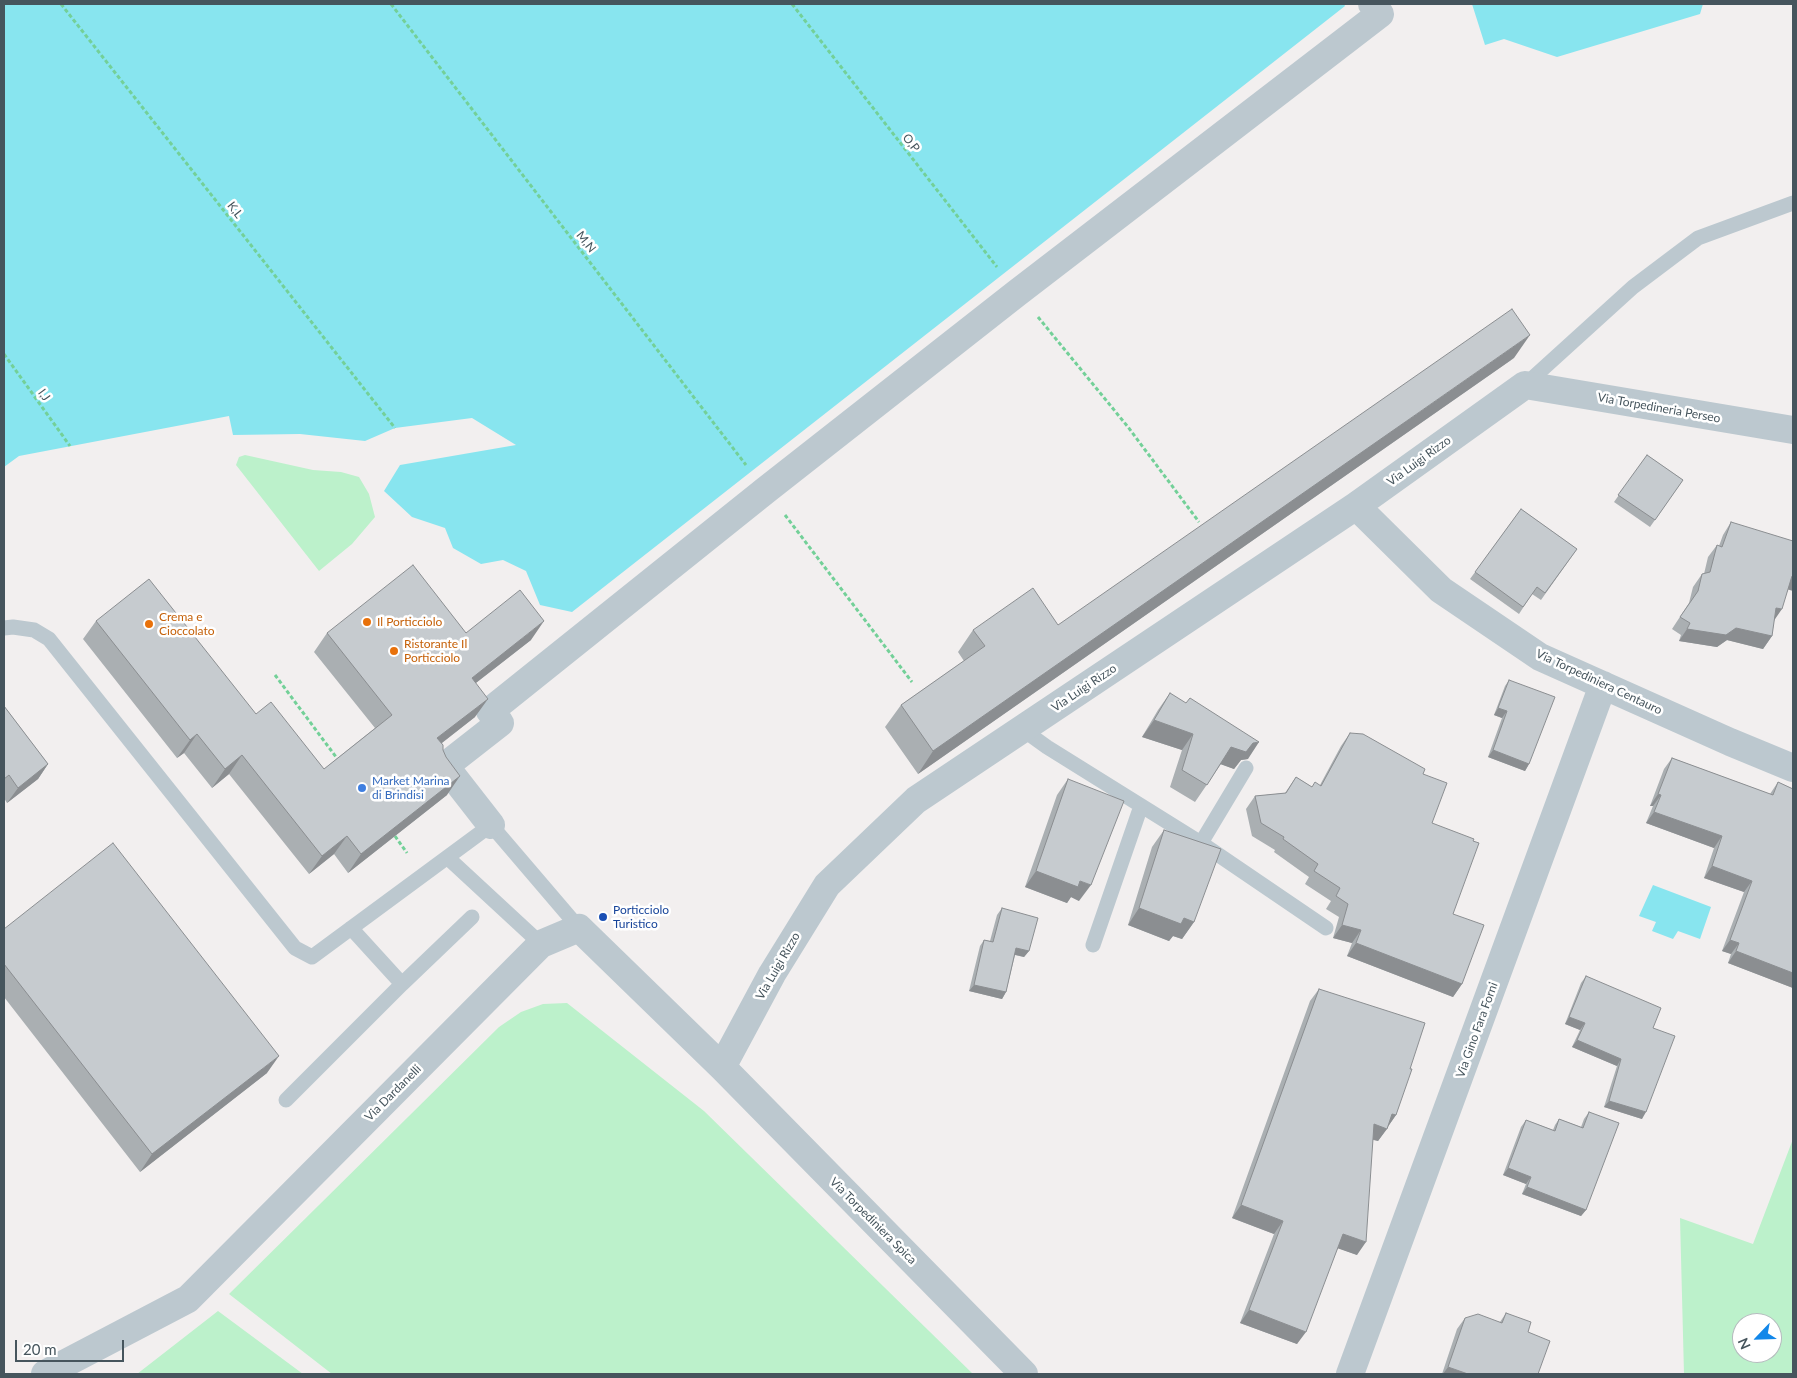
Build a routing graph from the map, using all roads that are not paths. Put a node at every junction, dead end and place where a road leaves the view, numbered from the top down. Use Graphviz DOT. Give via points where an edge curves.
graph roads {
  1 [pos="1372,4"];
  2 [pos="1793,203"];
  3 [pos="1525,385"];
  4 [pos="1793,430"];
  5 [pos="1356,506"];
  6 [pos="4,628"];
  7 [pos="1603,686"];
  8 [pos="1022,729"];
  9 [pos="1246,768"];
  10 [pos="1793,768"];
  11 [pos="1141,806"];
  12 [pos="491,825"];
  13 [pos="1201,843"];
  14 [pos="448,858"];
  15 [pos="472,916"];
  16 [pos="351,928"];
  17 [pos="579,928"];
  18 [pos="1326,928"];
  19 [pos="541,944"];
  20 [pos="1093,945"];
  21 [pos="402,984"];
  22 [pos="722,1067"];
  23 [pos="286,1100"];
  24 [pos="45,1374"];
  25 [pos="1024,1374"];
  26 [pos="1350,1374"];
  1 -- 12 [label="street" via="1380,14 1017,293 490,711 500,723 446,766"];
  2 -- 3 [label="lane" via="1698,238 1633,287"];
  3 -- 4 [label="street, Via Torpedineria Perseo"];
  3 -- 5 [label="street, Via Luigi Rizzo"];
  5 -- 7 [label="street, Via Torpediniera Centauro" via="1441,590 1540,657"];
  5 -- 8 [label="street, Via Luigi Rizzo"];
  6 -- 16 [label="lane" via="34,630 49,639 295,948 312,957"];
  7 -- 10 [label="street, Via Torpediniera Centauro"];
  7 -- 26 [label="street, Via Gino Fara Forni"];
  8 -- 11 [label="lane"];
  8 -- 22 [label="street, Via Luigi Rizzo" via="916,800 827,885 772,974"];
  9 -- 13 [label="lane"];
  11 -- 13 [label="lane"];
  11 -- 20 [label="lane"];
  12 -- 14 [label="lane"];
  12 -- 17 [label="lane"];
  13 -- 18 [label="lane"];
  14 -- 16 [label="lane"];
  14 -- 19 [label="lane"];
  15 -- 21 [label="lane"];
  16 -- 21 [label="lane"];
  17 -- 19 [label="street, Via Dardanelli"];
  17 -- 22 [label="street"];
  19 -- 24 [label="street, Via Dardanelli" via="188,1299"];
  21 -- 23 [label="lane"];
  22 -- 25 [label="street, Via Torpediniera Spica"];
}
